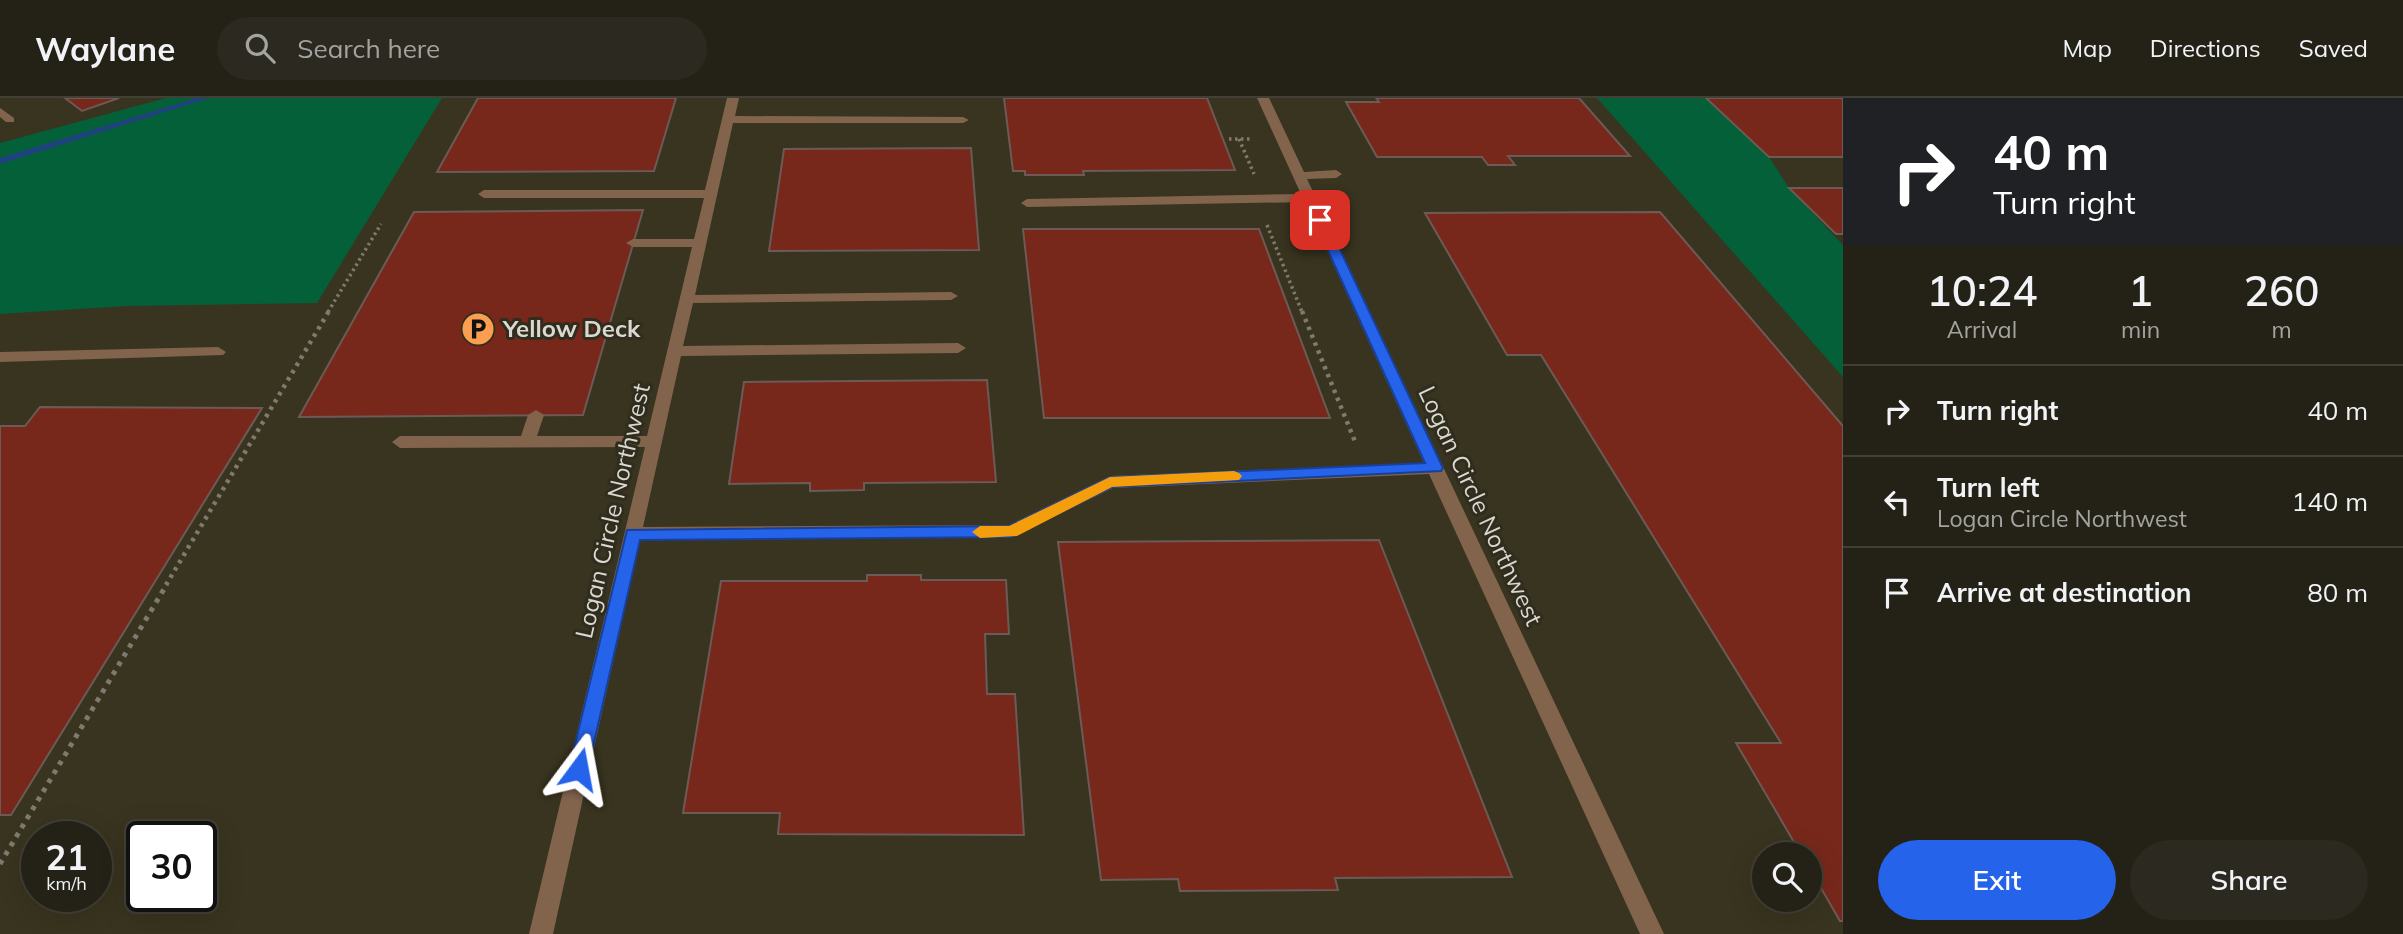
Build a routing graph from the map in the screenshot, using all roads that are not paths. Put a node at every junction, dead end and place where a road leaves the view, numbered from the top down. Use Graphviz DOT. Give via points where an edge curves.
graph roads {
  1 [pos="733,98"];
  2 [pos="1263,98"];
  3 [pos="0,111"];
  4 [pos="728,119"];
  5 [pos="10,120"];
  6 [pos="963,120"];
  7 [pos="1336,174"];
  8 [pos="1299,176"];
  9 [pos="484,194"];
  10 [pos="711,194"];
  11 [pos="1310,198"];
  12 [pos="1027,203"];
  13 [pos="633,243"];
  14 [pos="700,243"];
  15 [pos="951,296"];
  16 [pos="687,299"];
  17 [pos="958,348"];
  18 [pos="675,351"];
  19 [pos="218,352"];
  20 [pos="0,357"];
  21 [pos="536,415"];
  22 [pos="654,441"];
  23 [pos="400,442"];
  24 [pos="527,442"];
  25 [pos="1435,468"];
  26 [pos="633,534"];
  27 [pos="541,934"];
  28 [pos="1652,934"];
  1 -- 4 [label="street, Logan Circle Northwest"];
  2 -- 8 [label="street, Logan Circle Northwest"];
  3 -- 5 [label="street"];
  4 -- 6 [label="street"];
  4 -- 10 [label="street, Logan Circle Northwest"];
  7 -- 8 [label="street"];
  8 -- 11 [label="street, Logan Circle Northwest"];
  9 -- 10 [label="street"];
  10 -- 14 [label="street, Logan Circle Northwest"];
  11 -- 12 [label="street"];
  11 -- 25 [label="street, Logan Circle Northwest"];
  13 -- 14 [label="street"];
  14 -- 16 [label="street, Logan Circle Northwest"];
  15 -- 16 [label="street"];
  16 -- 18 [label="street, Logan Circle Northwest"];
  17 -- 18 [label="street"];
  18 -- 22 [label="street, Logan Circle Northwest"];
  19 -- 20 [label="street"];
  21 -- 24 [label="street"];
  22 -- 24 [label="street"];
  22 -- 26 [label="street, Logan Circle Northwest"];
  23 -- 24 [label="street"];
  25 -- 26 [label="street" via="1110,482 1011,531"];
  25 -- 28 [label="street, Logan Circle Northwest"];
  26 -- 27 [label="street, Logan Circle Northwest"];
}
